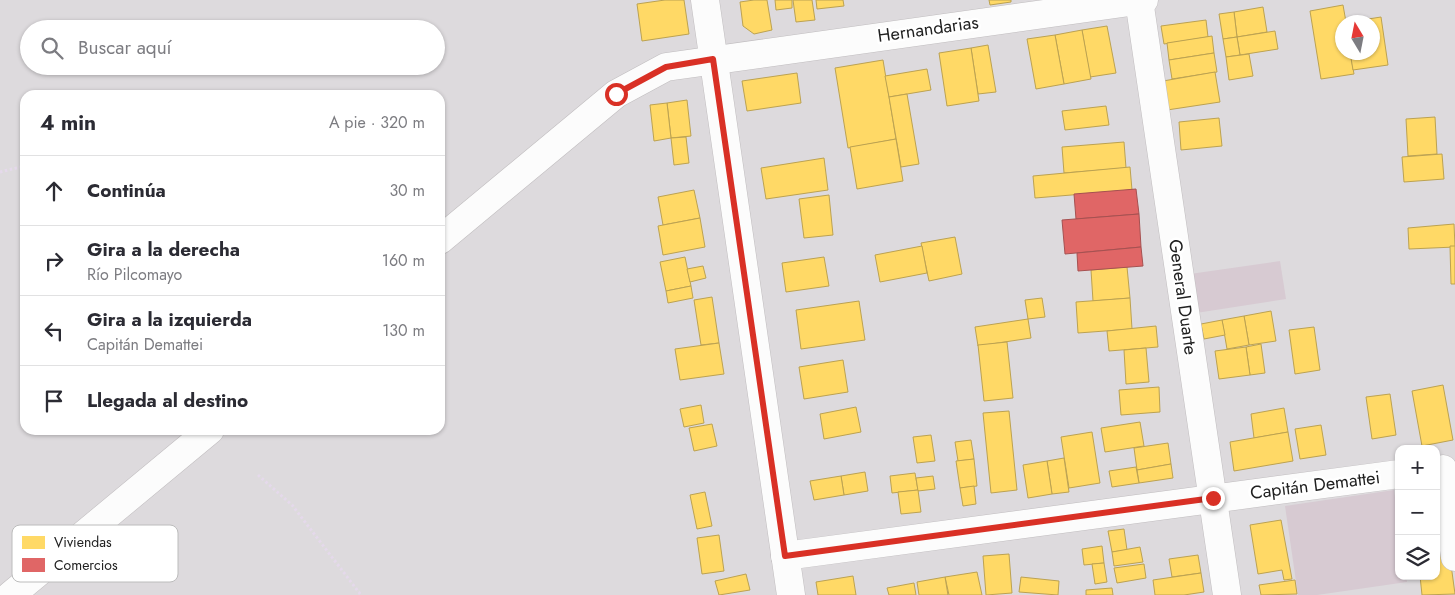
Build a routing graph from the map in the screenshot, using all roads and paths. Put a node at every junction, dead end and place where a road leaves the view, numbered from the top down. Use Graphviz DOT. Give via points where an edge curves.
graph roads {
  1 [pos="705,0"];
  2 [pos="1139,0"];
  3 [pos="1144,0"];
  4 [pos="713,59"];
  5 [pos="20,167"];
  6 [pos="0,172"];
  7 [pos="445,236"];
  8 [pos="204,435"];
  9 [pos="1445,468"];
  10 [pos="258,475"];
  11 [pos="1395,475"];
  12 [pos="1213,498"];
  13 [pos="95,525"];
  14 [pos="785,556"];
  15 [pos="1455,557"];
  16 [pos="27,582"];
  17 [pos="11,595"];
  18 [pos="361,595"];
  19 [pos="791,595"];
  20 [pos="1227,595"];
  1 -- 4 [label="street"];
  2 -- 3 [label="street, Hernandarias"];
  2 -- 4 [label="street, Hernandarias"];
  2 -- 12 [label="street, General Duarte"];
  4 -- 7 [label="street, Hernandarias" via="666,67 616,94"];
  4 -- 14 [label="street"];
  5 -- 6 [label="path"];
  8 -- 13 [label="street"];
  9 -- 15 [label="street"];
  10 -- 18 [label="path" via="292,505"];
  11 -- 12 [label="street, Capitán Demattei"];
  12 -- 14 [label="street, Capitán Demattei"];
  12 -- 20 [label="street, General Duarte"];
  14 -- 19 [label="street"];
  16 -- 17 [label="street"];
}
